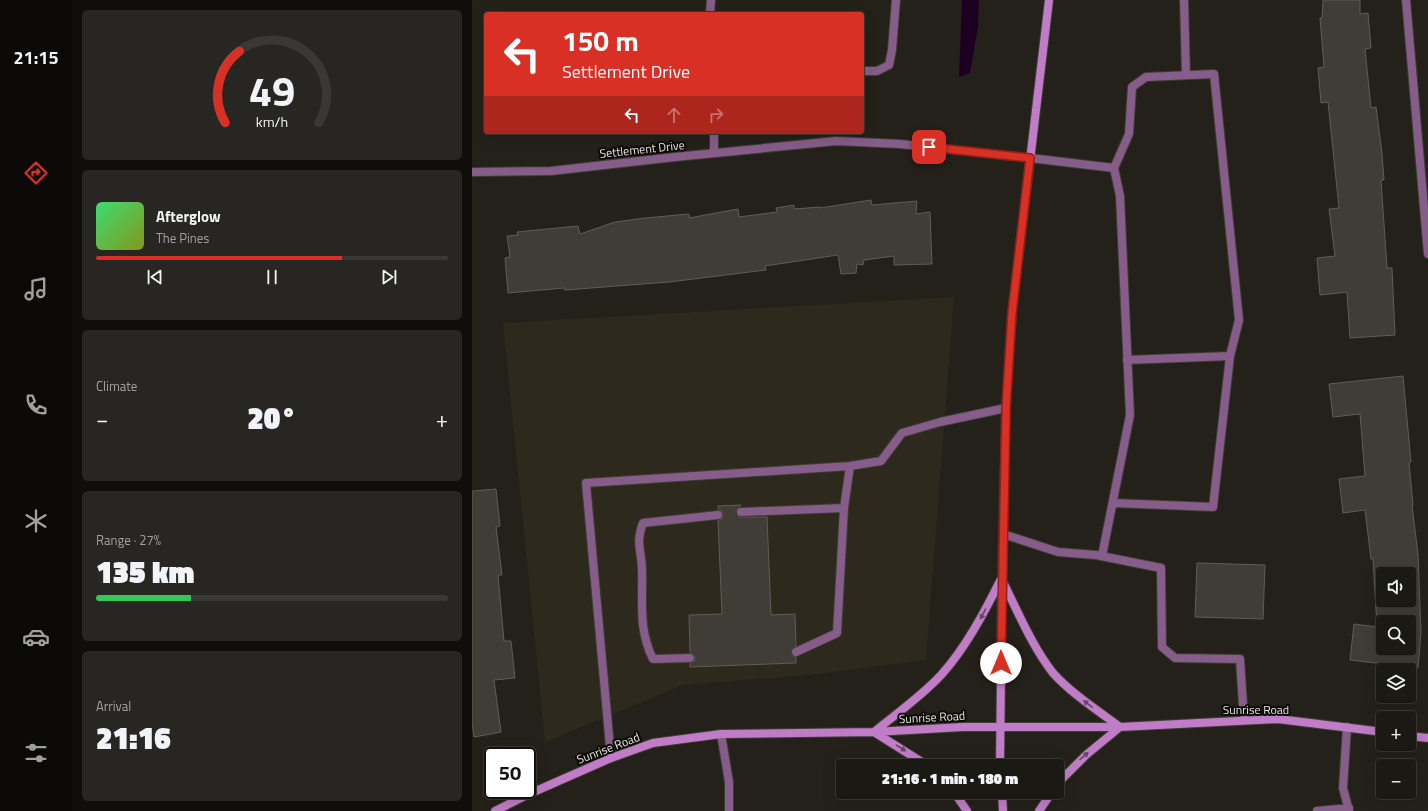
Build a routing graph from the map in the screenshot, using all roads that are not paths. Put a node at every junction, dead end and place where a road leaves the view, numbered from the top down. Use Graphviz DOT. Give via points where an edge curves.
graph roads {
  1 [pos="711,0"];
  2 [pos="896,0"];
  3 [pos="1049,0"];
  4 [pos="1184,0"];
  5 [pos="1406,0"];
  6 [pos="710,12"];
  7 [pos="864,71"];
  8 [pos="1186,75"];
  9 [pos="714,134"];
  10 [pos="714,153"];
  11 [pos="1030,158"];
  12 [pos="1114,168"];
  13 [pos="472,172"];
  14 [pos="1428,254"];
  15 [pos="1230,356"];
  16 [pos="1128,360"];
  17 [pos="1006,408"];
  18 [pos="850,466"];
  19 [pos="1113,503"];
  20 [pos="844,508"];
  21 [pos="741,512"];
  22 [pos="718,514"];
  23 [pos="1003,534"];
  24 [pos="1102,556"];
  25 [pos="1002,579"];
  26 [pos="796,652"];
  27 [pos="690,658"];
  28 [pos="1244,720"];
  29 [pos="1000,727"];
  30 [pos="1120,727"];
  31 [pos="1347,727"];
  32 [pos="1376,731"];
  33 [pos="874,732"];
  34 [pos="721,734"];
  35 [pos="1416,737"];
  36 [pos="1428,738"];
  37 [pos="611,758"];
  38 [pos="917,759"];
  39 [pos="1000,759"];
  40 [pos="1064,777"];
  41 [pos="958,799"];
  42 [pos="1002,799"];
  43 [pos="1047,799"];
  44 [pos="1349,810"];
  45 [pos="495,811"];
  46 [pos="729,811"];
  47 [pos="966,811"];
  48 [pos="1003,811"];
  49 [pos="1039,811"];
  50 [pos="1317,811"];
  1 -- 6 [label="street"];
  2 -- 7 [label="street" via="889,65 877,71"];
  3 -- 11 [label="main road"];
  4 -- 8 [label="street"];
  5 -- 14 [label="street"];
  8 -- 12 [label="street" via="1146,77 1132,87 1129,134"];
  8 -- 15 [label="street" via="1214,74 1239,320"];
  9 -- 10 [label="street"];
  10 -- 11 [label="street, Settlement Drive" via="836,141 900,144"];
  10 -- 13 [label="street, Settlement Drive" via="551,171"];
  11 -- 12 [label="street, Settlement Drive"];
  11 -- 17 [label="main road" via="1012,313"];
  12 -- 16 [label="street" via="1120,196"];
  15 -- 16 [label="street"];
  15 -- 19 [label="street" via="1213,507"];
  16 -- 19 [label="street" via="1130,415"];
  17 -- 18 [label="street" via="902,433 881,461"];
  17 -- 23 [label="main road"];
  18 -- 20 [label="street"];
  18 -- 37 [label="street" via="586,483"];
  19 -- 24 [label="street"];
  20 -- 21 [label="street"];
  20 -- 26 [label="street" via="837,633"];
  22 -- 27 [label="street" via="643,523 638,537 645,644 653,659"];
  23 -- 24 [label="street" via="1058,552"];
  23 -- 25 [label="main road"];
  24 -- 28 [label="street" via="1161,568 1162,647 1175,658 1240,660"];
  25 -- 29 [label="main road"];
  30 -- 25 [label="main road, one-way" via="1072,691 1053,672 1032,641"];
  25 -- 33 [label="main road, one-way" via="981,619 942,674"];
  28 -- 30 [label="main road, Sunrise Road"];
  28 -- 31 [label="main road, Sunrise Road" via="1278,719"];
  29 -- 30 [label="main road, Sunrise Road"];
  29 -- 33 [label="main road, Sunrise Road"];
  29 -- 39 [label="main road"];
  40 -- 30 [label="main road, one-way"];
  31 -- 32 [label="main road, Sunrise Road"];
  31 -- 44 [label="street" via="1343,788"];
  33 -- 34 [label="main road, Sunrise Road"];
  33 -- 38 [label="main road, one-way"];
  34 -- 37 [label="main road, Sunrise Road" via="653,743"];
  34 -- 46 [label="street" via="729,782"];
  35 -- 36 [label="main road"];
  37 -- 45 [label="main road, Sunrise Road"];
  41 -- 47 [label="main road"];
  42 -- 48 [label="main road"];
  43 -- 49 [label="main road"];
  44 -- 50 [label="street"];
}
